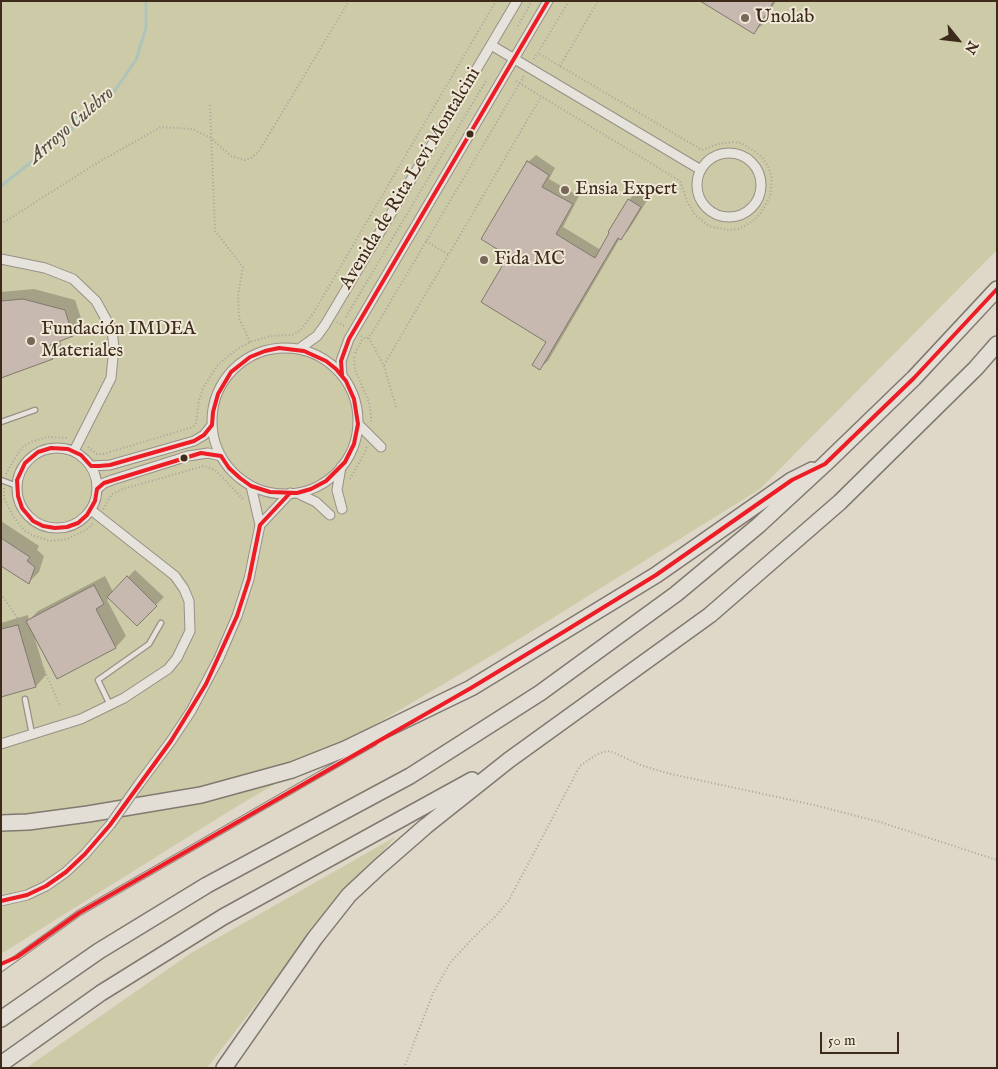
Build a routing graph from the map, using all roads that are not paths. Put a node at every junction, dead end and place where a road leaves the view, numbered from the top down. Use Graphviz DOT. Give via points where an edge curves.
graph roads {
  1 [pos="517,1"];
  2 [pos="548,1"];
  3 [pos="491,45"];
  4 [pos="514,59"];
  5 [pos="701,170"];
  6 [pos="1,259"];
  7 [pos="997,289"];
  8 [pos="997,344"];
  9 [pos="299,349"];
  10 [pos="342,375"];
  11 [pos="35,410"];
  12 [pos="1,422"];
  13 [pos="358,424"];
  14 [pos="212,425"];
  15 [pos="381,447"];
  16 [pos="74,451"];
  17 [pos="221,456"];
  18 [pos="825,464"];
  19 [pos="91,466"];
  20 [pos="341,467"];
  21 [pos="1,480"];
  22 [pos="17,486"];
  23 [pos="251,486"];
  24 [pos="97,489"];
  25 [pos="293,493"];
  26 [pos="342,509"];
  27 [pos="91,510"];
  28 [pos="330,515"];
  29 [pos="260,525"];
  30 [pos="160,623"];
  31 [pos="471,688"];
  32 [pos="25,699"];
  33 [pos="110,705"];
  34 [pos="32,736"];
  35 [pos="1,744"];
  36 [pos="509,760"];
  37 [pos="1,823"];
  38 [pos="1,901"];
  39 [pos="17,957"];
  40 [pos="1,964"];
  41 [pos="1,969"];
  42 [pos="1,1018"];
  43 [pos="1,1064"];
  44 [pos="224,1068"];
  1 -- 3 [label="street, Avenida de Rita Levi Montalcini"];
  2 -- 4 [label="street, Avenida de Rita Levi Montalcini"];
  3 -- 4 [label="street"];
  3 -- 9 [label="street, Avenida de Rita Levi Montalcini" via="331,314 317,336"];
  4 -- 5 [label="street"];
  4 -- 10 [label="street, Avenida de Rita Levi Montalcini" via="349,339 341,361"];
  5 -- 5 [label="street" via="698,194 713,213 724,217 737,216 756,201 759,177 754,166 744,158 720,155 709,160"];
  6 -- 16 [label="street" via="45,268 73,279 96,301 112,330 111,378"];
  7 -- 18 [label="highway" via="914,378"];
  8 -- 36 [label="highway" via="840,502 710,615"];
  9 -- 10 [label="street" via="320,357"];
  9 -- 14 [label="street" via="265,351 235,368 218,394"];
  10 -- 13 [label="street" via="354,399"];
  11 -- 12 [label="lane"];
  13 -- 15 [label="street"];
  13 -- 20 [label="street" via="354,444"];
  14 -- 17 [label="street"];
  14 -- 19 [label="street" via="194,441 110,465"];
  16 -- 19 [label="street"];
  16 -- 22 [label="street" via="57,447 38,452 20,471"];
  17 -- 23 [label="street" via="235,474"];
  17 -- 24 [label="street" via="208,453 188,456 112,480"];
  18 -- 31 [label="highway" via="792,480 656,575"];
  18 -- 42 [label="highway" via="759,525 676,594 540,693 410,776 208,885 98,951"];
  19 -- 24 [label="street"];
  20 -- 25 [label="street" via="321,484"];
  20 -- 26 [label="street" via="338,490"];
  21 -- 22 [label="lane"];
  22 -- 27 [label="street" via="19,502 26,514 43,526 67,527 78,523"];
  23 -- 25 [label="street" via="270,492"];
  23 -- 29 [label="street"];
  24 -- 27 [label="street"];
  25 -- 28 [label="street" via="316,502"];
  25 -- 29 [label="street"];
  27 -- 33 [label="street" via="175,576 189,602 190,631 177,658 168,669"];
  29 -- 38 [label="street, bridge" via="249,579 237,616 219,658 171,741 110,825 66,872 26,895"];
  30 -- 33 [label="lane" via="149,644 98,680"];
  31 -- 37 [label="highway" via="345,749 261,780 144,806"];
  31 -- 39 [label="lane" via="79,913"];
  32 -- 34 [label="lane"];
  33 -- 34 [label="street"];
  34 -- 35 [label="street"];
  36 -- 43 [label="highway" via="223,917 101,993"];
  36 -- 44 [label="highway" via="426,826 349,895"];
  39 -- 40 [label="lane"];
  39 -- 41 [label="lane"];
}
